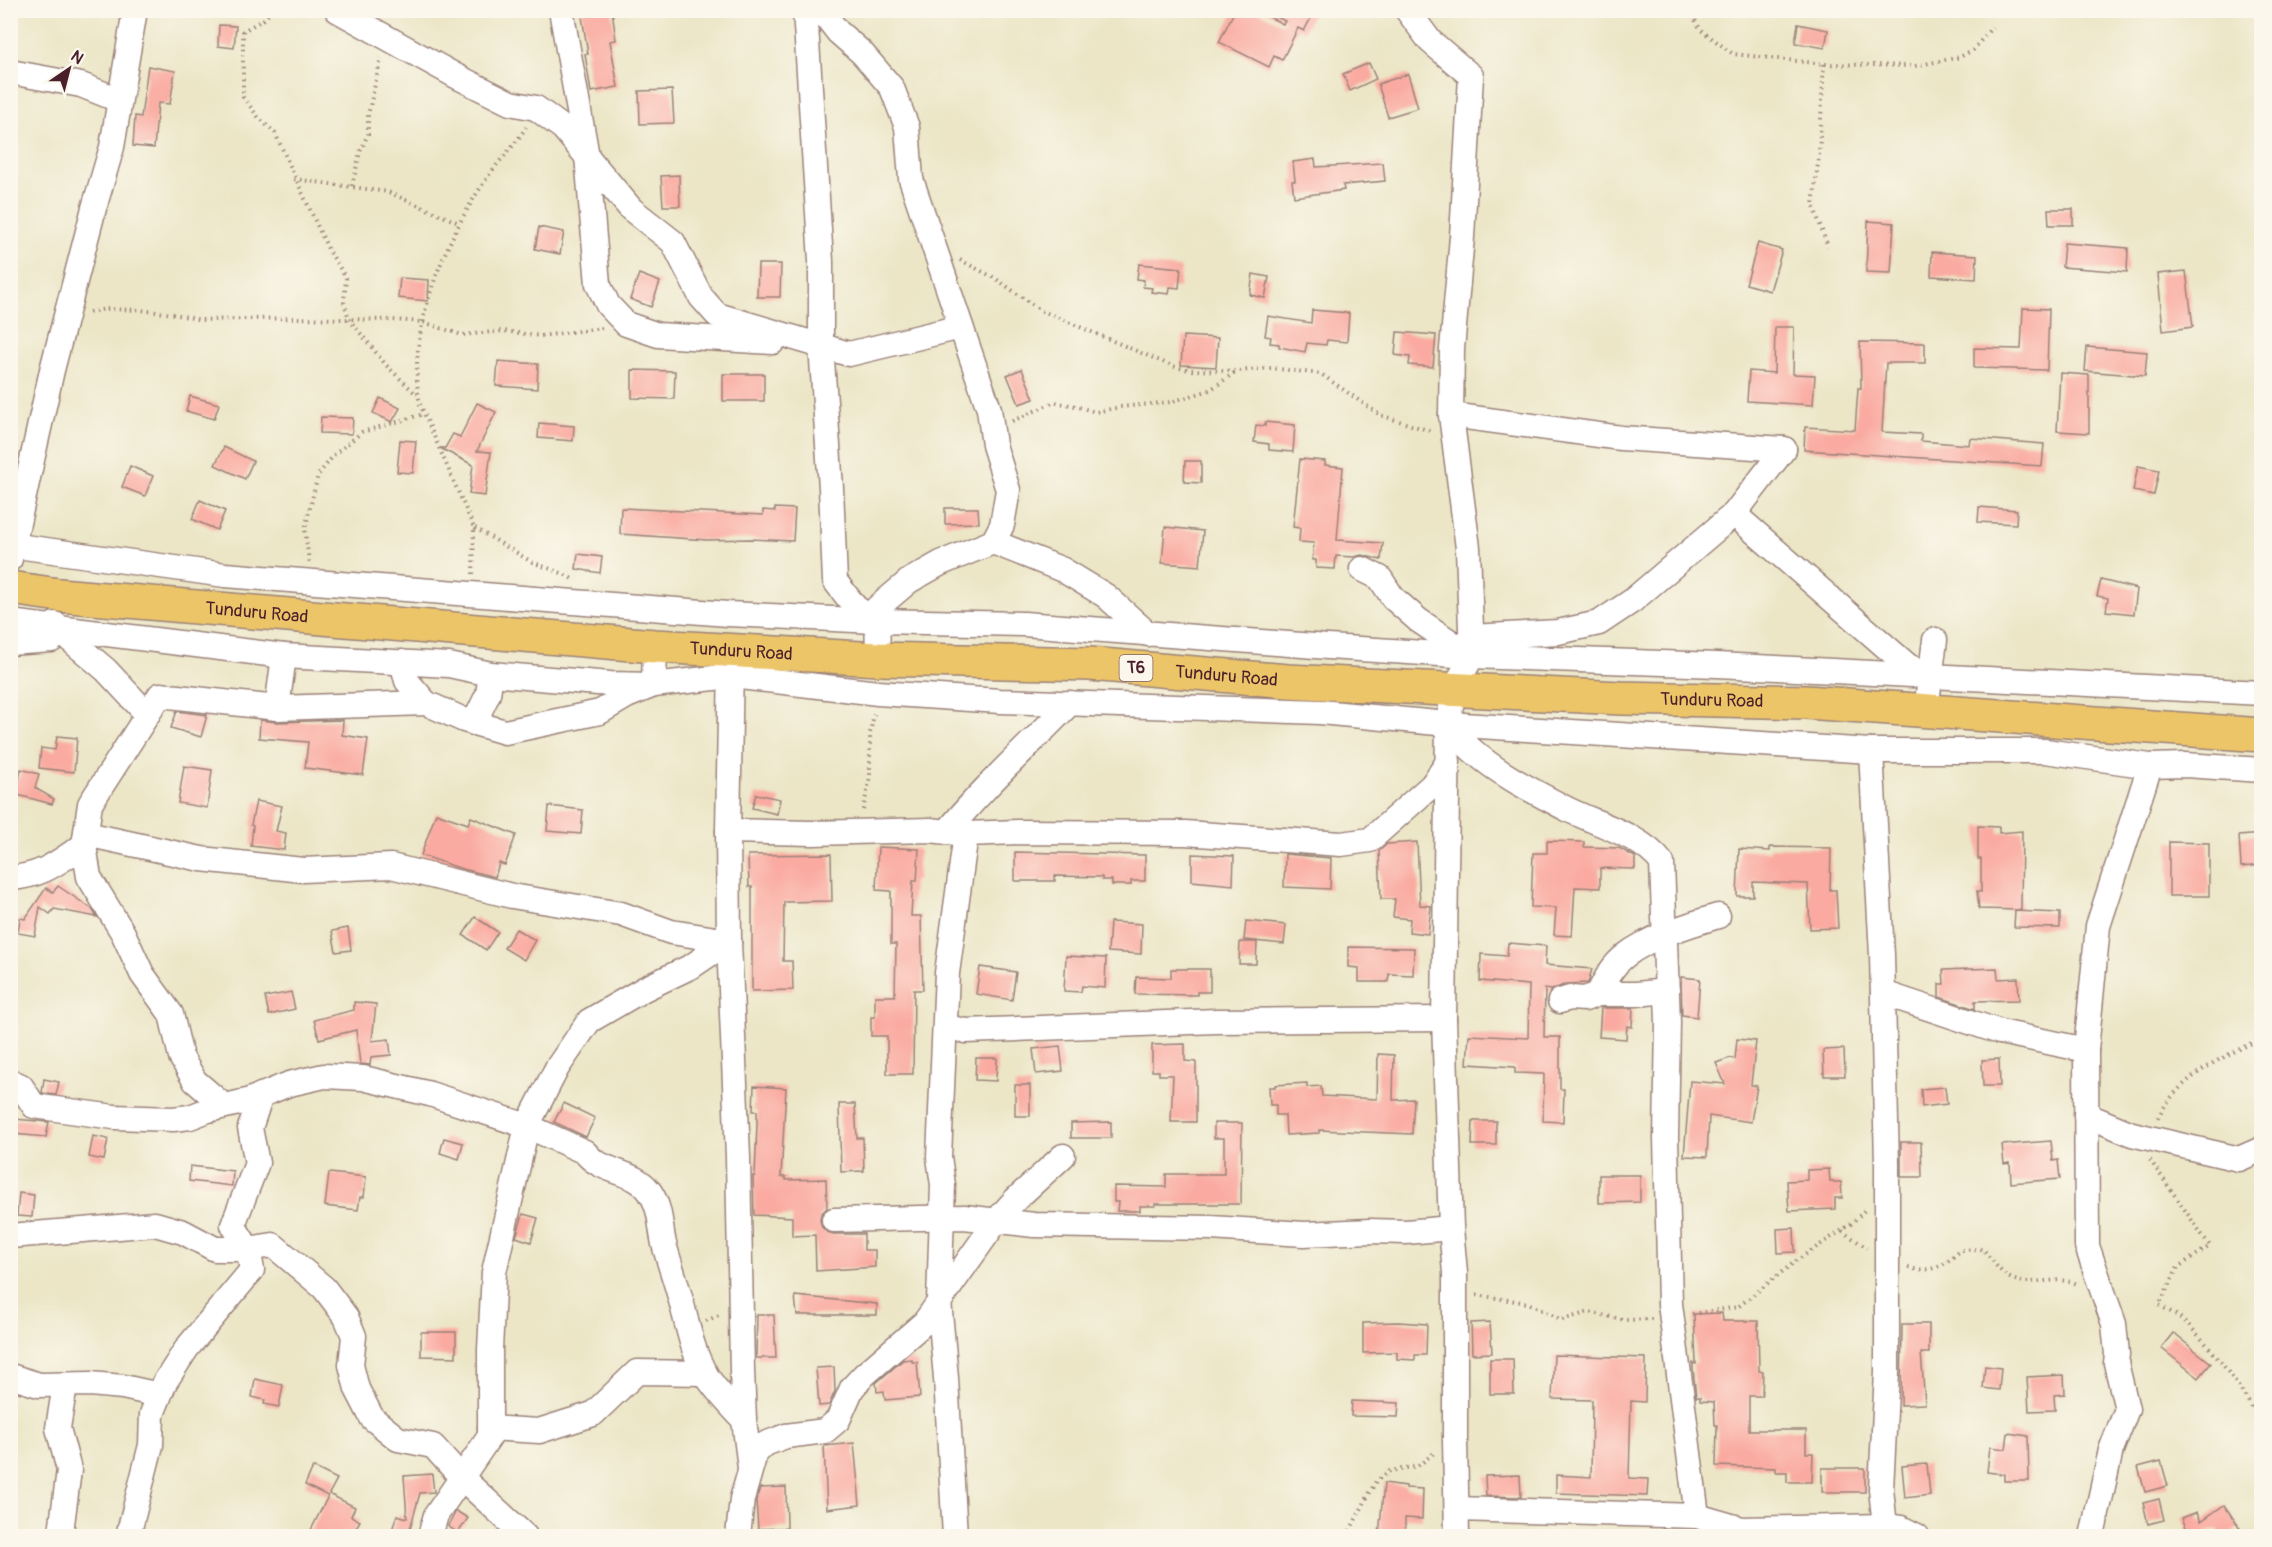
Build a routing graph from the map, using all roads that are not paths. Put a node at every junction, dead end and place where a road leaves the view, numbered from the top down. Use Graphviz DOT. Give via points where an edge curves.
graph roads {
  1 [pos="135,10"];
  2 [pos="337,10"];
  3 [pos="561,10"];
  4 [pos="805,10"];
  5 [pos="821,10"];
  6 [pos="1407,10"];
  7 [pos="10,72"];
  8 [pos="119,100"];
  9 [pos="587,156"];
  10 [pos="961,327"];
  11 [pos="821,346"];
  12 [pos="1451,415"];
  13 [pos="1734,514"];
  14 [pos="993,542"];
  15 [pos="12,550"];
  16 [pos="1362,569"];
  17 [pos="10,588"];
  18 [pos="59,595"];
  19 [pos="477,595"];
  20 [pos="875,621"];
  21 [pos="54,627"];
  22 [pos="480,632"];
  23 [pos="1148,634"];
  24 [pos="12,640"];
  25 [pos="1935,640"];
  26 [pos="655,646"];
  27 [pos="1472,647"];
  28 [pos="284,656"];
  29 [pos="878,659"];
  30 [pos="402,662"];
  31 [pos="731,663"];
  32 [pos="491,674"];
  33 [pos="1930,675"];
  34 [pos="654,685"];
  35 [pos="1454,690"];
  36 [pos="2262,693"];
  37 [pos="426,703"];
  38 [pos="1070,703"];
  39 [pos="277,708"];
  40 [pos="1926,710"];
  41 [pos="147,714"];
  42 [pos="474,723"];
  43 [pos="1448,724"];
  44 [pos="2262,735"];
  45 [pos="1871,751"];
  46 [pos="1448,762"];
  47 [pos="2150,766"];
  48 [pos="2262,770"];
  49 [pos="728,831"];
  50 [pos="956,833"];
  51 [pos="85,840"];
  52 [pos="10,878"];
  53 [pos="1718,916"];
  54 [pos="1665,934"];
  55 [pos="729,941"];
  56 [pos="1667,991"];
  57 [pos="1883,993"];
  58 [pos="1598,994"];
  59 [pos="1560,1002"];
  60 [pos="1444,1019"];
  61 [pos="946,1027"];
  62 [pos="2086,1050"];
  63 [pos="10,1081"];
  64 [pos="261,1095"];
  65 [pos="224,1106"];
  66 [pos="2086,1115"];
  67 [pos="527,1126"];
  68 [pos="2262,1149"];
  69 [pos="1064,1156"];
  70 [pos="943,1218"];
  71 [pos="834,1220"];
  72 [pos="997,1220"];
  73 [pos="1451,1228"];
  74 [pos="10,1236"];
  75 [pos="248,1249"];
  76 [pos="939,1301"];
  77 [pos="705,1373"];
  78 [pos="10,1376"];
  79 [pos="65,1385"];
  80 [pos="159,1395"];
  81 [pos="744,1420"];
  82 [pos="490,1428"];
  83 [pos="750,1468"];
  84 [pos="462,1478"];
  85 [pos="1457,1509"];
  86 [pos="1697,1516"];
  87 [pos="1885,1526"];
  88 [pos="1791,1533"];
  89 [pos="58,1536"];
  90 [pos="128,1536"];
  91 [pos="430,1536"];
  92 [pos="525,1536"];
  93 [pos="738,1536"];
  94 [pos="955,1536"];
  95 [pos="1457,1536"];
  96 [pos="1917,1536"];
  97 [pos="2092,1536"];
  1 -- 8 [label="street"];
  2 -- 9 [label="street" via="510,103 536,108 563,128"];
  3 -- 9 [label="street"];
  4 -- 11 [label="street" via="821,261"];
  5 -- 10 [label="street" via="892,88 907,128 911,179"];
  6 -- 12 [label="street" via="1430,41 1471,76"];
  7 -- 8 [label="street" via="81,85"];
  8 -- 15 [label="street" via="112,147 52,370"];
  9 -- 11 [label="street" via="631,210 673,242 701,297 717,315"];
  9 -- 11 [label="street" via="598,284 608,305 626,324 658,335"];
  10 -- 11 [label="street" via="849,354"];
  10 -- 14 [label="street" via="989,409 994,445 1008,490 1002,525"];
  11 -- 20 [label="street" via="835,581 856,608"];
  12 -- 13 [label="street" via="1621,438 1784,448"];
  12 -- 27 [label="street" via="1468,548"];
  13 -- 27 [label="street" via="1632,602 1599,623"];
  13 -- 33 [label="street" via="1908,666"];
  14 -- 20 [label="street" via="909,581 877,608"];
  14 -- 23 [label="street" via="1063,570 1106,596"];
  15 -- 19 [label="street" via="225,575"];
  16 -- 27 [label="street" via="1380,579 1393,598 1418,620"];
  17 -- 18 [label="highway, Tunduru Road / T6"];
  18 -- 21 [label="street"];
  18 -- 22 [label="highway, Tunduru Road / T6"];
  19 -- 20 [label="street"];
  19 -- 22 [label="street"];
  20 -- 23 [label="street" via="1024,624"];
  20 -- 29 [label="street"];
  21 -- 24 [label="street" via="52,640"];
  21 -- 28 [label="street"];
  21 -- 41 [label="street" via="106,670"];
  22 -- 26 [label="highway, Tunduru Road / T6"];
  23 -- 27 [label="street"];
  25 -- 33 [label="street"];
  26 -- 31 [label="highway, Tunduru Road / T6"];
  26 -- 34 [label="street"];
  27 -- 33 [label="street"];
  27 -- 35 [label="street"];
  28 -- 30 [label="street"];
  28 -- 39 [label="street"];
  29 -- 31 [label="highway, Tunduru Road / T6"];
  29 -- 35 [label="highway, Tunduru Road / T6" via="1090,664"];
  30 -- 32 [label="street" via="449,665"];
  30 -- 37 [label="street" via="406,681"];
  31 -- 34 [label="street"];
  31 -- 38 [label="street" via="878,693"];
  31 -- 49 [label="street"];
  32 -- 34 [label="street"];
  32 -- 42 [label="street" via="488,694"];
  33 -- 36 [label="street"];
  33 -- 40 [label="street"];
  34 -- 42 [label="street" via="600,712 505,732"];
  35 -- 40 [label="highway, Tunduru Road / T6"];
  35 -- 43 [label="street"];
  37 -- 39 [label="street"];
  37 -- 42 [label="street"];
  38 -- 43 [label="street" via="1320,712"];
  38 -- 50 [label="street" via="975,797"];
  39 -- 41 [label="street" via="160,695"];
  40 -- 44 [label="highway, Tunduru Road / T6"];
  41 -- 51 [label="street" via="90,804"];
  43 -- 45 [label="street"];
  43 -- 46 [label="street"];
  43 -- 54 [label="street" via="1473,751 1510,778 1653,851 1662,863"];
  45 -- 47 [label="street" via="2045,752"];
  45 -- 57 [label="street"];
  46 -- 50 [label="street" via="1432,785 1370,840 1341,844 1185,833"];
  46 -- 60 [label="street"];
  47 -- 48 [label="street"];
  47 -- 62 [label="street" via="2098,926"];
  49 -- 50 [label="street"];
  49 -- 55 [label="street"];
  50 -- 61 [label="street"];
  51 -- 52 [label="street" via="53,866 29,877"];
  51 -- 55 [label="street" via="201,859 303,870 391,866 512,896 621,914 671,932"];
  51 -- 65 [label="street" via="89,877 142,974 171,1014 182,1057 195,1082"];
  53 -- 54 [label="street"];
  54 -- 56 [label="street"];
  54 -- 58 [label="street" via="1625,956"];
  55 -- 67 [label="street" via="692,966 589,1021 557,1068"];
  55 -- 81 [label="street"];
  56 -- 58 [label="street"];
  56 -- 86 [label="street" via="1670,1304"];
  57 -- 62 [label="street" via="2000,1032"];
  57 -- 87 [label="street" via="1887,1372 1881,1489"];
  58 -- 59 [label="street"];
  60 -- 61 [label="street" via="1216,1021 966,1030"];
  60 -- 73 [label="street"];
  61 -- 70 [label="street" via="939,1156"];
  62 -- 66 [label="street"];
  63 -- 65 [label="street" via="21,1086 34,1106 114,1117 173,1119"];
  64 -- 65 [label="street"];
  64 -- 67 [label="street" via="324,1076 363,1078 430,1094"];
  64 -- 75 [label="street" via="250,1128 257,1163 233,1225"];
  66 -- 68 [label="street" via="2140,1136 2239,1159"];
  66 -- 97 [label="street" via="2086,1246 2114,1324 2116,1363 2127,1409 2111,1450"];
  67 -- 77 [label="street" via="585,1152 591,1160 610,1169 637,1178 650,1192 660,1214 664,1243 688,1328"];
  67 -- 82 [label="street" via="494,1272"];
  69 -- 72 [label="street"];
  70 -- 71 [label="street"];
  70 -- 72 [label="street"];
  70 -- 76 [label="street"];
  72 -- 73 [label="street" via="1034,1225 1304,1234"];
  72 -- 76 [label="street"];
  73 -- 85 [label="street" via="1455,1273"];
  74 -- 75 [label="street" via="155,1224 183,1232 215,1249"];
  75 -- 80 [label="street" via="252,1270 187,1348"];
  75 -- 84 [label="street" via="273,1245 324,1288 346,1317 354,1336 351,1365 357,1389 372,1418 398,1439 433,1446"];
  76 -- 83 [label="street" via="918,1330 852,1388 838,1420 825,1431 786,1436 765,1444 755,1454"];
  76 -- 94 [label="street"];
  77 -- 81 [label="street"];
  77 -- 82 [label="street" via="637,1372 593,1414 540,1431"];
  78 -- 79 [label="street" via="39,1385"];
  79 -- 80 [label="street" via="123,1387"];
  79 -- 89 [label="street" via="58,1428 69,1470"];
  80 -- 90 [label="street"];
  81 -- 83 [label="street"];
  82 -- 84 [label="street" via="490,1436"];
  83 -- 93 [label="street"];
  84 -- 91 [label="street" via="436,1515"];
  84 -- 92 [label="street"];
  85 -- 86 [label="street"];
  85 -- 95 [label="street"];
  86 -- 88 [label="street" via="1742,1530"];
  87 -- 88 [label="street"];
  87 -- 96 [label="street"];
}
